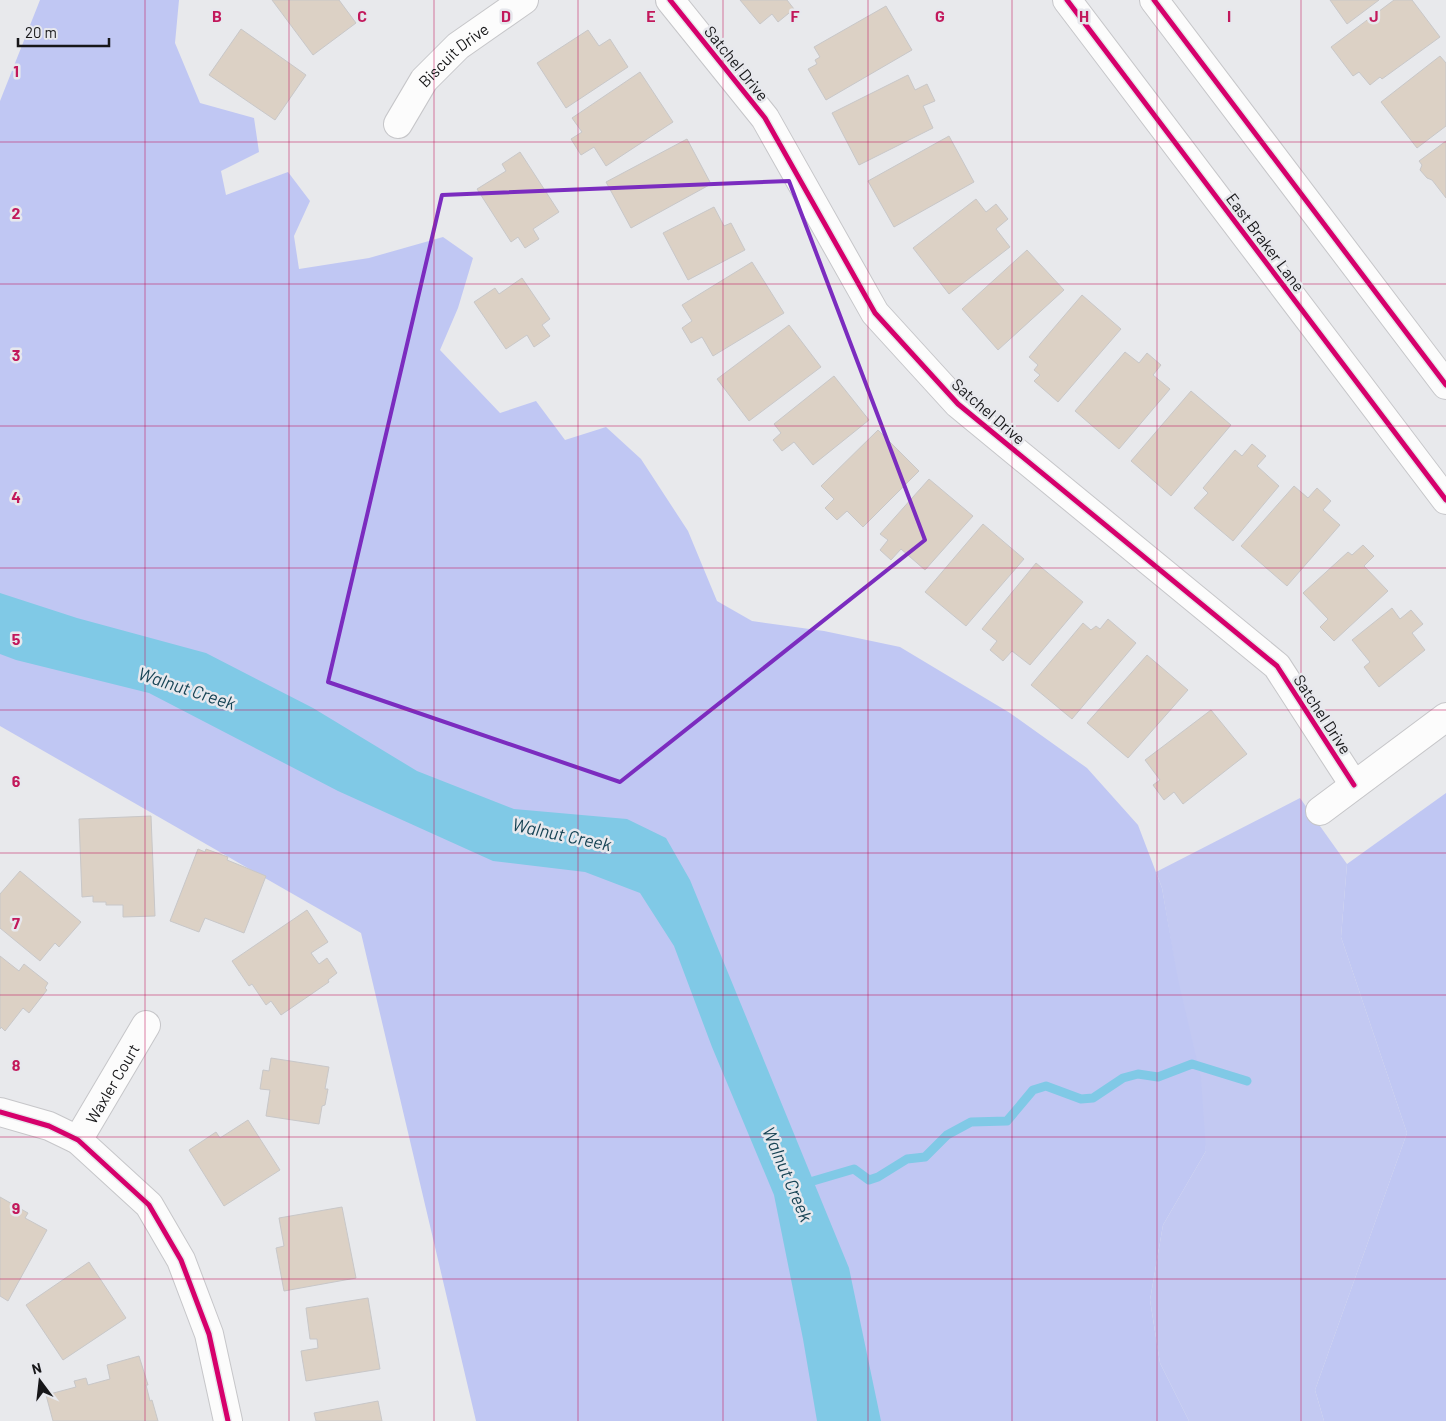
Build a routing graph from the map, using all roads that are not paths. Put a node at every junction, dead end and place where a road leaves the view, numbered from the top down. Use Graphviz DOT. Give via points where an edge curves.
graph roads {
  1 [pos="524,0"];
  2 [pos="670,0"];
  3 [pos="1066,0"];
  4 [pos="1154,0"];
  5 [pos="398,124"];
  6 [pos="1446,386"];
  7 [pos="1446,500"];
  8 [pos="1446,717"];
  9 [pos="1354,785"];
  10 [pos="1320,811"];
  11 [pos="146,1025"];
  12 [pos="0,1112"];
  13 [pos="78,1140"];
  14 [pos="228,1421"];
  1 -- 5 [label="street, Biscuit Drive" via="458,46 424,80"];
  2 -- 9 [label="street, Satchel Drive" via="765,118 875,313 958,404 1277,666"];
  3 -- 7 [label="street, East Braker Lane"];
  4 -- 6 [label="street"];
  8 -- 9 [label="street"];
  9 -- 10 [label="street"];
  11 -- 13 [label="street, Waxler Court"];
  12 -- 13 [label="street" via="49,1126"];
  13 -- 14 [label="street" via="149,1205 181,1260 209,1334"];
}
